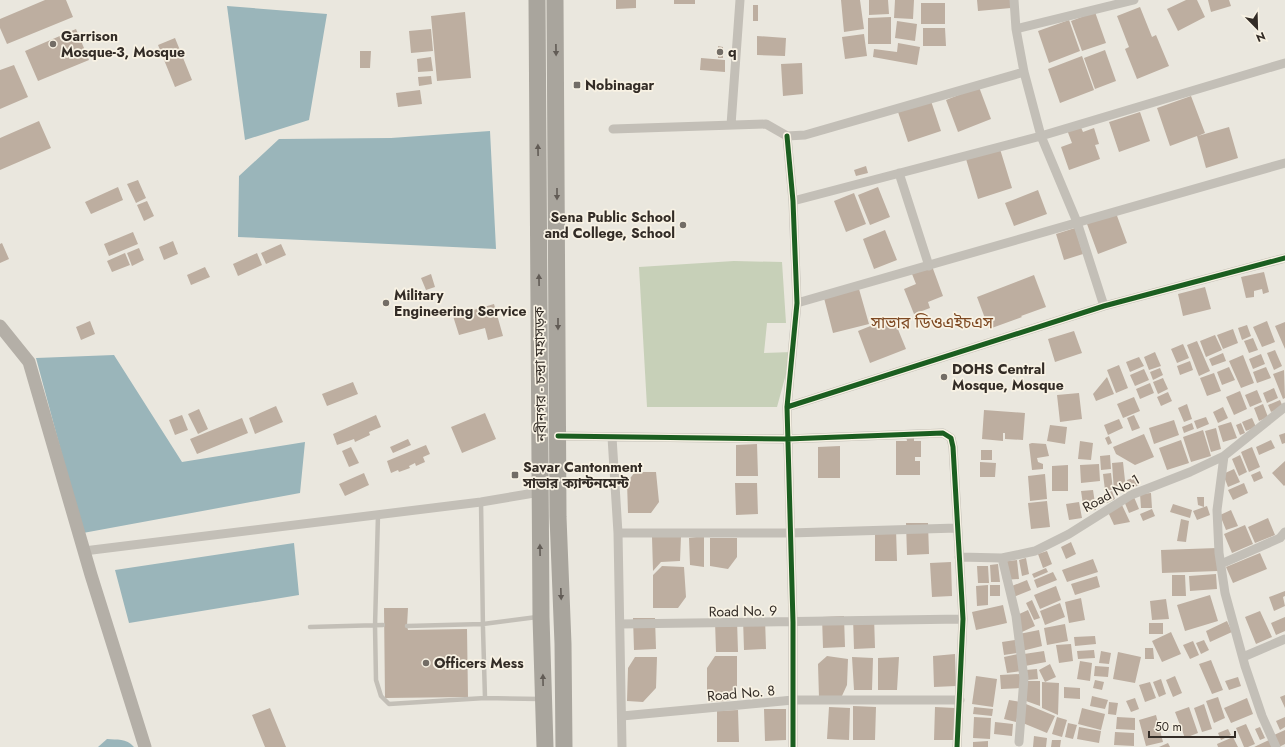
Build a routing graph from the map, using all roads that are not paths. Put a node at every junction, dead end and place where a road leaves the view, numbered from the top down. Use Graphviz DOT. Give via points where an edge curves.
graph roads {
  1 [pos="740,0"];
  2 [pos="1014,0"];
  3 [pos="1134,0"];
  4 [pos="535,4"];
  5 [pos="557,4"];
  6 [pos="1016,29"];
  7 [pos="1285,63"];
  8 [pos="1024,72"];
  9 [pos="731,125"];
  10 [pos="613,129"];
  11 [pos="787,136"];
  12 [pos="1041,136"];
  13 [pos="1285,163"];
  14 [pos="899,173"];
  15 [pos="793,201"];
  16 [pos="1077,222"];
  17 [pos="1285,258"];
  18 [pos="929,266"];
  19 [pos="797,304"];
  20 [pos="1104,306"];
  21 [pos="0,326"];
  22 [pos="787,407"];
  23 [pos="1285,407"];
  24 [pos="558,436"];
  25 [pos="612,437"];
  26 [pos="787,439"];
  27 [pos="1224,456"];
  28 [pos="540,492"];
  29 [pos="481,502"];
  30 [pos="378,515"];
  31 [pos="957,528"];
  32 [pos="790,532"];
  33 [pos="1285,532"];
  34 [pos="618,533"];
  35 [pos="84,551"];
  36 [pos="959,558"];
  37 [pos="1002,558"];
  38 [pos="1221,564"];
  39 [pos="541,617"];
  40 [pos="963,619"];
  41 [pos="793,622"];
  42 [pos="483,624"];
  43 [pos="620,624"];
  44 [pos="383,625"];
  45 [pos="375,626"];
  46 [pos="407,626"];
  47 [pos="310,627"];
  48 [pos="1285,639"];
  49 [pos="1243,656"];
  50 [pos="486,698"];
  51 [pos="543,700"];
  52 [pos="794,700"];
  53 [pos="960,700"];
  54 [pos="622,716"];
  55 [pos="1019,742"];
  56 [pos="542,746"];
  57 [pos="145,747"];
  58 [pos="564,747"];
  59 [pos="622,747"];
  60 [pos="793,747"];
  61 [pos="957,747"];
  62 [pos="1276,747"];
  1 -- 9 [label="street"];
  2 -- 6 [label="street"];
  3 -- 6 [label="street"];
  28 -- 4 [label="highway, নবীনগর - চন্দ্রা মহাসড়ক, one-way"];
  5 -- 24 [label="highway, নবীনগর - চন্দ্রা মহাসড়ক, one-way"];
  6 -- 8 [label="street"];
  7 -- 12 [label="street"];
  8 -- 11 [label="street" via="805,135"];
  8 -- 12 [label="street"];
  9 -- 10 [label="street"];
  9 -- 11 [label="street" via="766,124"];
  11 -- 15 [label="street"];
  12 -- 14 [label="street"];
  12 -- 16 [label="street"];
  13 -- 16 [label="street"];
  14 -- 15 [label="street"];
  14 -- 18 [label="street"];
  15 -- 19 [label="street"];
  16 -- 18 [label="street"];
  16 -- 20 [label="street"];
  17 -- 20 [label="street"];
  18 -- 19 [label="street"];
  19 -- 22 [label="street"];
  20 -- 22 [label="street"];
  21 -- 35 [label="street" via="29,362"];
  22 -- 26 [label="street"];
  23 -- 27 [label="street, Road No.1"];
  24 -- 25 [label="street"];
  24 -- 58 [label="highway, নবীনগর - চন্দ্রা মহাসড়ক, one-way"];
  25 -- 26 [label="street"];
  25 -- 34 [label="street"];
  26 -- 31 [label="street" via="943,433 951,438 953,447"];
  26 -- 32 [label="street"];
  27 -- 37 [label="street, Road No.1" via="1131,495 1069,534 1035,551"];
  27 -- 38 [label="street" via="1217,510"];
  28 -- 29 [label="street"];
  39 -- 28 [label="highway, নবীনগর - চন্দ্রা মহাসড়ক, one-way"];
  29 -- 30 [label="street"];
  29 -- 42 [label="lane"];
  30 -- 35 [label="street"];
  30 -- 45 [label="lane"];
  31 -- 32 [label="street"];
  31 -- 36 [label="street"];
  32 -- 34 [label="street"];
  32 -- 41 [label="street"];
  33 -- 38 [label="street" via="1280,538"];
  34 -- 43 [label="street"];
  35 -- 57 [label="street"];
  36 -- 37 [label="street, Road No.1"];
  36 -- 40 [label="street"];
  37 -- 55 [label="street" via="1016,616 1024,678"];
  38 -- 49 [label="street" via="1225,593"];
  39 -- 42 [label="lane"];
  51 -- 39 [label="highway, নবীনগর - চন্দ্রা মহাসড়ক, one-way"];
  40 -- 41 [label="street, Road No. 9"];
  40 -- 53 [label="street"];
  41 -- 43 [label="street, Road No. 9"];
  41 -- 52 [label="street"];
  42 -- 46 [label="lane"];
  42 -- 50 [label="lane"];
  43 -- 54 [label="street"];
  44 -- 45 [label="lane"];
  45 -- 47 [label="lane"];
  45 -- 50 [label="lane" via="376,680 382,696 389,704"];
  48 -- 49 [label="street"];
  49 -- 62 [label="street" via="1262,716"];
  50 -- 51 [label="lane"];
  51 -- 56 [label="highway, নবীনগর - চন্দ্রা মহাসড়ক"];
  52 -- 53 [label="street, Road No. 8"];
  52 -- 54 [label="street, Road No. 8"];
  52 -- 60 [label="street"];
  53 -- 61 [label="street"];
  54 -- 59 [label="street"];
}
